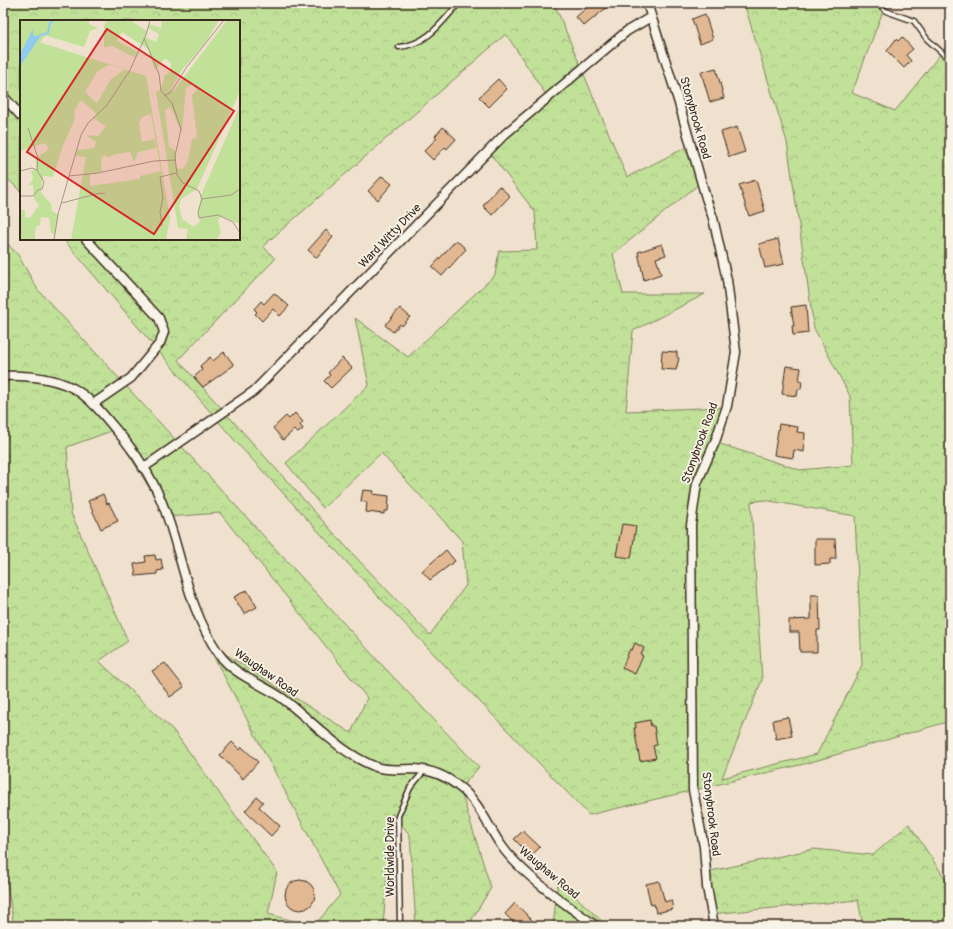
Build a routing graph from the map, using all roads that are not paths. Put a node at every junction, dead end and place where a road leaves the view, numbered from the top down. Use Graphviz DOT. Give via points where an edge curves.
graph roads {
  1 [pos="459,3"];
  2 [pos="647,3"];
  3 [pos="877,3"];
  4 [pos="651,17"];
  5 [pos="399,47"];
  6 [pos="950,60"];
  7 [pos="3,96"];
  8 [pos="20,115"];
  9 [pos="87,240"];
  10 [pos="3,376"];
  11 [pos="93,404"];
  12 [pos="143,468"];
  13 [pos="424,771"];
  14 [pos="400,926"];
  15 [pos="596,926"];
  16 [pos="714,926"];
  1 -- 5 [label="lane" via="430,35 411,46"];
  2 -- 4 [label="street, Stonybrook Road"];
  3 -- 6 [label="lane" via="886,11 914,21 927,39"];
  4 -- 12 [label="street, Ward Witty Drive" via="627,31 505,134 254,391"];
  4 -- 16 [label="street, Stonybrook Road" via="713,218 727,280 736,352 727,406 697,483 691,525 694,790"];
  7 -- 8 [label="street"];
  9 -- 11 [label="street" via="159,318 164,332 160,343 131,378"];
  10 -- 11 [label="street, Waughaw Road" via="23,375 63,384 81,393"];
  11 -- 12 [label="street, Waughaw Road" via="131,447"];
  12 -- 13 [label="street, Waughaw Road" via="159,497 193,605 220,656 248,678 280,697 333,743 358,759 379,768"];
  13 -- 14 [label="lane, Worldwide Drive" via="410,788 398,816"];
  13 -- 15 [label="street, Waughaw Road" via="437,774 458,785 484,815 501,846 522,869"];
}
